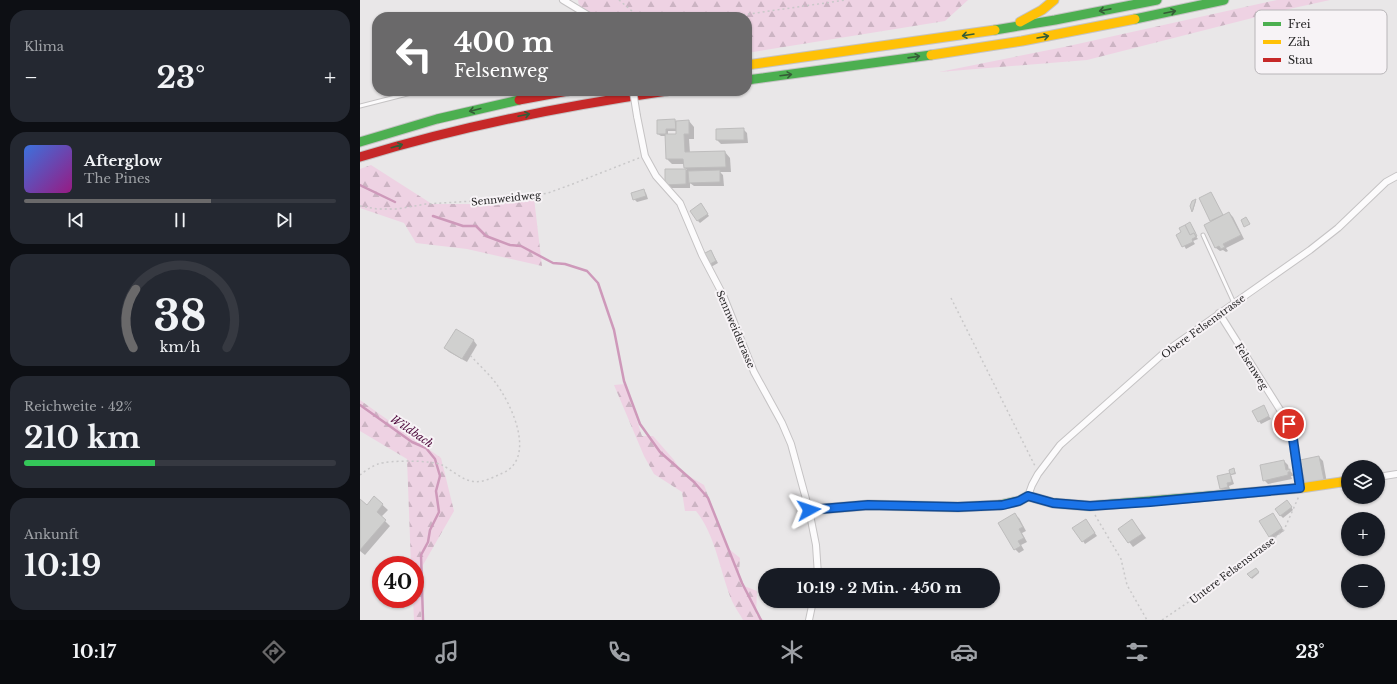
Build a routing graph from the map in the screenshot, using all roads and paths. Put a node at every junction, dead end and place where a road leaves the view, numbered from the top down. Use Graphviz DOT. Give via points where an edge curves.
graph roads {
  1 [pos="564,0"];
  2 [pos="619,0"];
  3 [pos="846,0"];
  4 [pos="1054,0"];
  5 [pos="1157,0"];
  6 [pos="1224,0"];
  7 [pos="583,12"];
  8 [pos="633,12"];
  9 [pos="752,14"];
  10 [pos="1006,28"];
  11 [pos="752,64"];
  12 [pos="752,79"];
  13 [pos="399,96"];
  14 [pos="540,96"];
  15 [pos="634,96"];
  16 [pos="635,96"];
  17 [pos="360,106"];
  18 [pos="360,142"];
  19 [pos="645,156"];
  20 [pos="360,157"];
  21 [pos="1397,176"];
  22 [pos="360,206"];
  23 [pos="1203,235"];
  24 [pos="951,298"];
  25 [pos="1234,303"];
  26 [pos="1219,313"];
  27 [pos="470,355"];
  28 [pos="1038,474"];
  29 [pos="1397,474"];
  30 [pos="360,475"];
  31 [pos="1385,476"];
  32 [pos="1341,482"];
  33 [pos="1300,488"];
  34 [pos="1028,496"];
  35 [pos="1090,506"];
  36 [pos="809,510"];
  37 [pos="818,568"];
  38 [pos="812,608"];
  39 [pos="809,620"];
  40 [pos="1147,620"];
  41 [pos="1162,620"];
  1 -- 7 [label="street"];
  2 -- 8 [label="path"];
  3 -- 9 [label="path"];
  4 -- 10 [label="main road" via="1039,12"];
  5 -- 10 [label="main road, one-way"];
  12 -- 6 [label="main road, one-way" via="994,46"];
  10 -- 11 [label="main road, one-way"];
  13 -- 17 [label="lane"];
  14 -- 18 [label="main road, one-way" via="453,115"];
  15 -- 19 [label="street, Sennweidstrasse, bridge"];
  20 -- 16 [label="main road, one-way" via="496,120"];
  19 -- 22 [label="path, Sennweidweg" via="563,188 521,198 426,204 397,209"];
  19 -- 36 [label="street, Sennweidstrasse" via="656,176 680,203 702,255 723,295 754,372 782,423"];
  21 -- 25 [label="street, Obere Felsenstrasse" via="1386,182 1338,228 1310,250"];
  23 -- 25 [label="lane"];
  24 -- 28 [label="path"];
  25 -- 26 [label="street, Obere Felsenstrasse"];
  26 -- 28 [label="street, Obere Felsenstrasse" via="1165,352 1060,445"];
  26 -- 33 [label="street, Felsenweg" via="1289,424"];
  27 -- 30 [label="path" via="495,382 507,401 518,427 520,449 517,461 509,470 485,481 470,482 440,464 404,461 378,464"];
  28 -- 34 [label="street, Obere Felsenstrasse"];
  29 -- 31 [label="street"];
  32 -- 33 [label="main road"];
  33 -- 35 [label="main road"];
  33 -- 41 [label="path, Untere Felsenstrasse" via="1284,530 1193,600"];
  34 -- 35 [label="main road" via="1053,503"];
  34 -- 36 [label="main road" via="1003,505 868,505"];
  35 -- 40 [label="path" via="1121,559 1127,585"];
  36 -- 37 [label="street, Sennweidstrasse"];
  38 -- 39 [label="street"];
}
